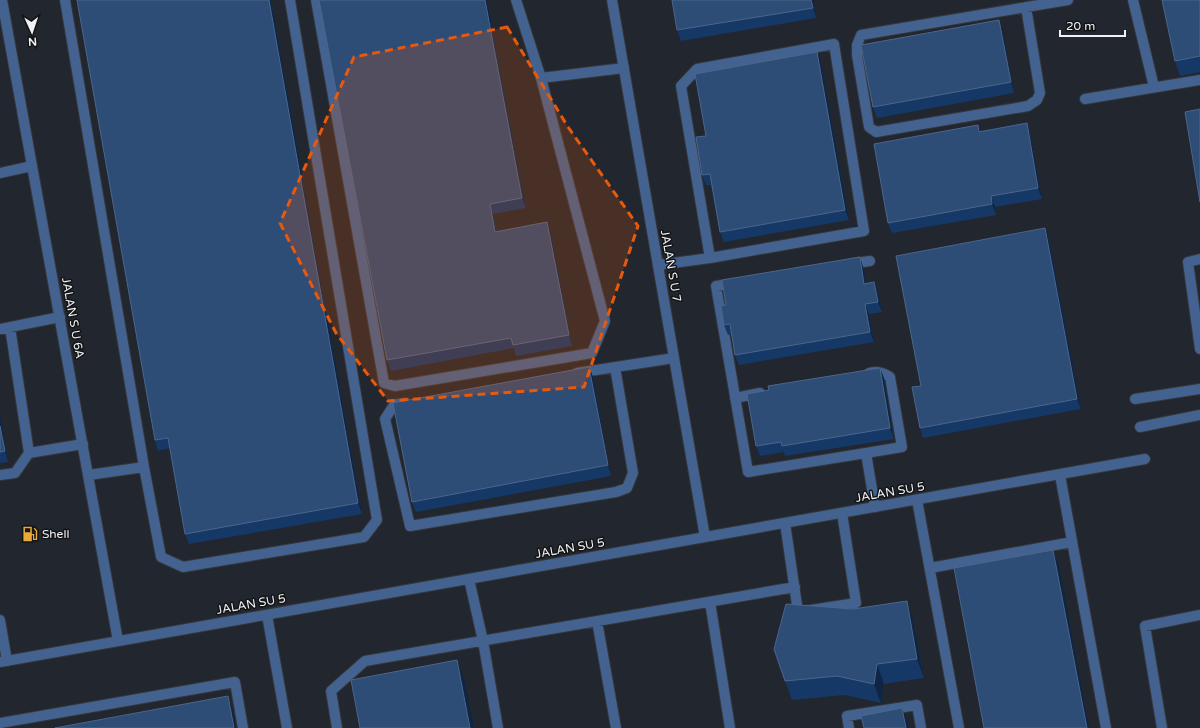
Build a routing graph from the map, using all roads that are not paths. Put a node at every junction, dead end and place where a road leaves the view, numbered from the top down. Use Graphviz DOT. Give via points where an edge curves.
graph roads {
  1 [pos="2,0"];
  2 [pos="65,0"];
  3 [pos="290,0"];
  4 [pos="316,0"];
  5 [pos="516,0"];
  6 [pos="612,0"];
  7 [pos="1068,0"];
  8 [pos="1133,0"];
  9 [pos="1026,7"];
  10 [pos="3,22"];
  11 [pos="624,68"];
  12 [pos="541,78"];
  13 [pos="1200,80"];
  14 [pos="1154,87"];
  15 [pos="1085,99"];
  16 [pos="32,166"];
  17 [pos="0,173"];
  18 [pos="710,258"];
  19 [pos="870,260"];
  20 [pos="1200,260"];
  21 [pos="658,265"];
  22 [pos="839,266"];
  23 [pos="747,281"];
  24 [pos="60,317"];
  25 [pos="5,328"];
  26 [pos="1200,349"];
  27 [pos="674,358"];
  28 [pos="615,367"];
  29 [pos="862,374"];
  30 [pos="570,375"];
  31 [pos="1200,389"];
  32 [pos="772,391"];
  33 [pos="735,398"];
  34 [pos="1135,399"];
  35 [pos="417,401"];
  36 [pos="1200,415"];
  37 [pos="1140,427"];
  38 [pos="83,444"];
  39 [pos="866,453"];
  40 [pos="29,454"];
  41 [pos="1145,459"];
  42 [pos="144,467"];
  43 [pos="89,475"];
  44 [pos="1060,475"];
  45 [pos="0,476"];
  46 [pos="917,500"];
  47 [pos="875,507"];
  48 [pos="842,513"];
  49 [pos="785,523"];
  50 [pos="705,537"];
  51 [pos="1072,542"];
  52 [pos="930,568"];
  53 [pos="469,579"];
  54 [pos="794,587"];
  55 [pos="710,602"];
  56 [pos="267,615"];
  57 [pos="1200,615"];
  58 [pos="0,620"];
  59 [pos="597,621"];
  60 [pos="118,641"];
  61 [pos="483,641"];
  62 [pos="4,661"];
  63 [pos="0,723"];
  64 [pos="244,728"];
  65 [pos="287,728"];
  66 [pos="337,728"];
  67 [pos="498,728"];
  68 [pos="616,728"];
  69 [pos="730,728"];
  70 [pos="849,728"];
  71 [pos="921,728"];
  72 [pos="959,728"];
  73 [pos="1106,728"];
  74 [pos="1162,728"];
  1 -- 10 [label="street, JALAN S U 6A"];
  2 -- 42 [label="street"];
  3 -- 42 [label="street" via="377,520 364,537 183,567 161,557"];
  4 -- 12 [label="street" via="384,383 395,386 592,353 605,321"];
  5 -- 12 [label="street"];
  6 -- 11 [label="street, JALAN S U 7"];
  7 -- 9 [label="street"];
  8 -- 14 [label="street"];
  9 -- 9 [label="street" via="1040,93 1037,100 1028,106 876,132 869,128 857,55 860,35"];
  10 -- 16 [label="street, JALAN S U 6A"];
  11 -- 12 [label="street"];
  11 -- 21 [label="street, JALAN S U 7"];
  13 -- 14 [label="street"];
  14 -- 15 [label="street"];
  16 -- 17 [label="street"];
  16 -- 24 [label="street, JALAN S U 6A"];
  18 -- 18 [label="street" via="681,86 697,69 834,44 864,231"];
  18 -- 21 [label="street"];
  19 -- 22 [label="street"];
  20 -- 26 [label="street" via="1188,262"];
  21 -- 27 [label="street, JALAN S U 7"];
  23 -- 33 [label="street" via="716,286"];
  24 -- 25 [label="street"];
  24 -- 38 [label="street, JALAN S U 6A"];
  25 -- 40 [label="street"];
  27 -- 28 [label="street"];
  27 -- 50 [label="street, JALAN S U 7"];
  28 -- 30 [label="street"];
  28 -- 35 [label="street" via="634,473 627,488 616,492 410,526 385,419 394,405"];
  29 -- 39 [label="street" via="877,371 890,376 902,447"];
  31 -- 34 [label="street"];
  32 -- 33 [label="street"];
  33 -- 39 [label="street" via="748,472"];
  36 -- 37 [label="street"];
  38 -- 40 [label="street"];
  38 -- 43 [label="street, JALAN S U 6A"];
  39 -- 47 [label="street"];
  40 -- 45 [label="street" via="15,473"];
  41 -- 44 [label="street, JALAN SU 5"];
  42 -- 43 [label="street"];
  43 -- 60 [label="street, JALAN S U 6A"];
  44 -- 46 [label="street, JALAN SU 5"];
  44 -- 51 [label="street"];
  46 -- 47 [label="street, JALAN SU 5"];
  46 -- 52 [label="street"];
  47 -- 48 [label="street, JALAN SU 5"];
  48 -- 49 [label="street, JALAN SU 5"];
  48 -- 54 [label="street" via="856,603 798,612"];
  49 -- 50 [label="street, JALAN SU 5"];
  49 -- 54 [label="street"];
  50 -- 53 [label="street, JALAN SU 5"];
  51 -- 52 [label="street"];
  51 -- 73 [label="street"];
  52 -- 72 [label="street"];
  53 -- 56 [label="street, JALAN SU 5"];
  53 -- 61 [label="street"];
  54 -- 55 [label="street"];
  55 -- 59 [label="street"];
  55 -- 69 [label="street"];
  56 -- 60 [label="street, JALAN SU 5"];
  56 -- 65 [label="street"];
  57 -- 74 [label="street" via="1145,626"];
  58 -- 62 [label="street"];
  59 -- 61 [label="street"];
  59 -- 68 [label="street"];
  60 -- 62 [label="street, JALAN SU 5"];
  61 -- 66 [label="street" via="365,661 331,691"];
  61 -- 67 [label="street"];
  63 -- 64 [label="street" via="235,682"];
  70 -- 71 [label="street" via="847,716 916,705"];
}
